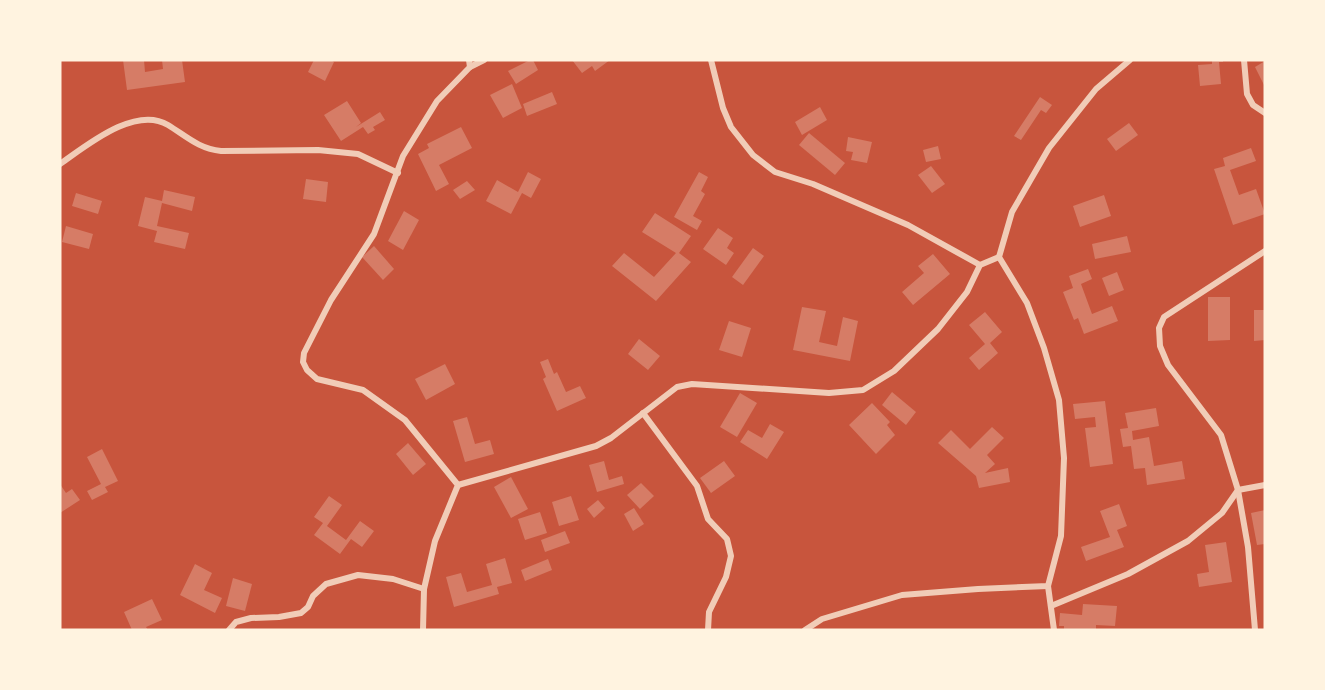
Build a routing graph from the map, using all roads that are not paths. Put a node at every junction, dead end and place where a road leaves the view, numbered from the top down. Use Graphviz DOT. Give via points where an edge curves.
graph roads {
  1 [pos="484,60"];
  2 [pos="711,60"];
  3 [pos="1130,60"];
  4 [pos="1244,60"];
  5 [pos="469,64"];
  6 [pos="1265,113"];
  7 [pos="60,164"];
  8 [pos="398,173"];
  9 [pos="1265,251"];
  10 [pos="999,257"];
  11 [pos="980,265"];
  12 [pos="643,413"];
  13 [pos="458,485"];
  14 [pos="1265,485"];
  15 [pos="1238,490"];
  16 [pos="1048,586"];
  17 [pos="424,589"];
  18 [pos="1051,606"];
  19 [pos="229,630"];
  20 [pos="423,630"];
  21 [pos="708,630"];
  22 [pos="805,630"];
  23 [pos="1054,630"];
  24 [pos="1255,630"];
  1 -- 5 [label="street"];
  2 -- 11 [label="street" via="731,127 753,155 775,172 813,183 908,225"];
  3 -- 10 [label="street" via="1096,89 1049,148 1012,212"];
  4 -- 6 [label="street" via="1247,94 1253,105"];
  5 -- 8 [label="street" via="437,101"];
  7 -- 8 [label="street" via="126,123 145,120 164,123 212,150 358,154"];
  8 -- 13 [label="street" via="374,234 331,300 303,353 303,362 317,379 363,390 405,420"];
  9 -- 15 [label="street" via="1164,317 1159,328 1160,346 1168,365 1221,435"];
  10 -- 11 [label="street"];
  10 -- 16 [label="street" via="1027,303 1059,400 1064,458 1061,536"];
  11 -- 12 [label="street" via="967,292 938,329 894,371 863,390 829,393 692,384 677,387"];
  12 -- 13 [label="street" via="596,446"];
  12 -- 21 [label="street" via="697,486 708,519 727,539 731,556 726,577 709,612"];
  13 -- 17 [label="street" via="435,541"];
  14 -- 15 [label="street"];
  15 -- 18 [label="street" via="1222,513 1188,541 1128,574"];
  15 -- 24 [label="street" via="1248,547"];
  16 -- 18 [label="street"];
  16 -- 22 [label="street" via="902,595 822,619"];
  17 -- 19 [label="street" via="393,579 358,575 326,584 301,613 251,618 236,622"];
  17 -- 20 [label="street"];
  18 -- 23 [label="street"];
}
